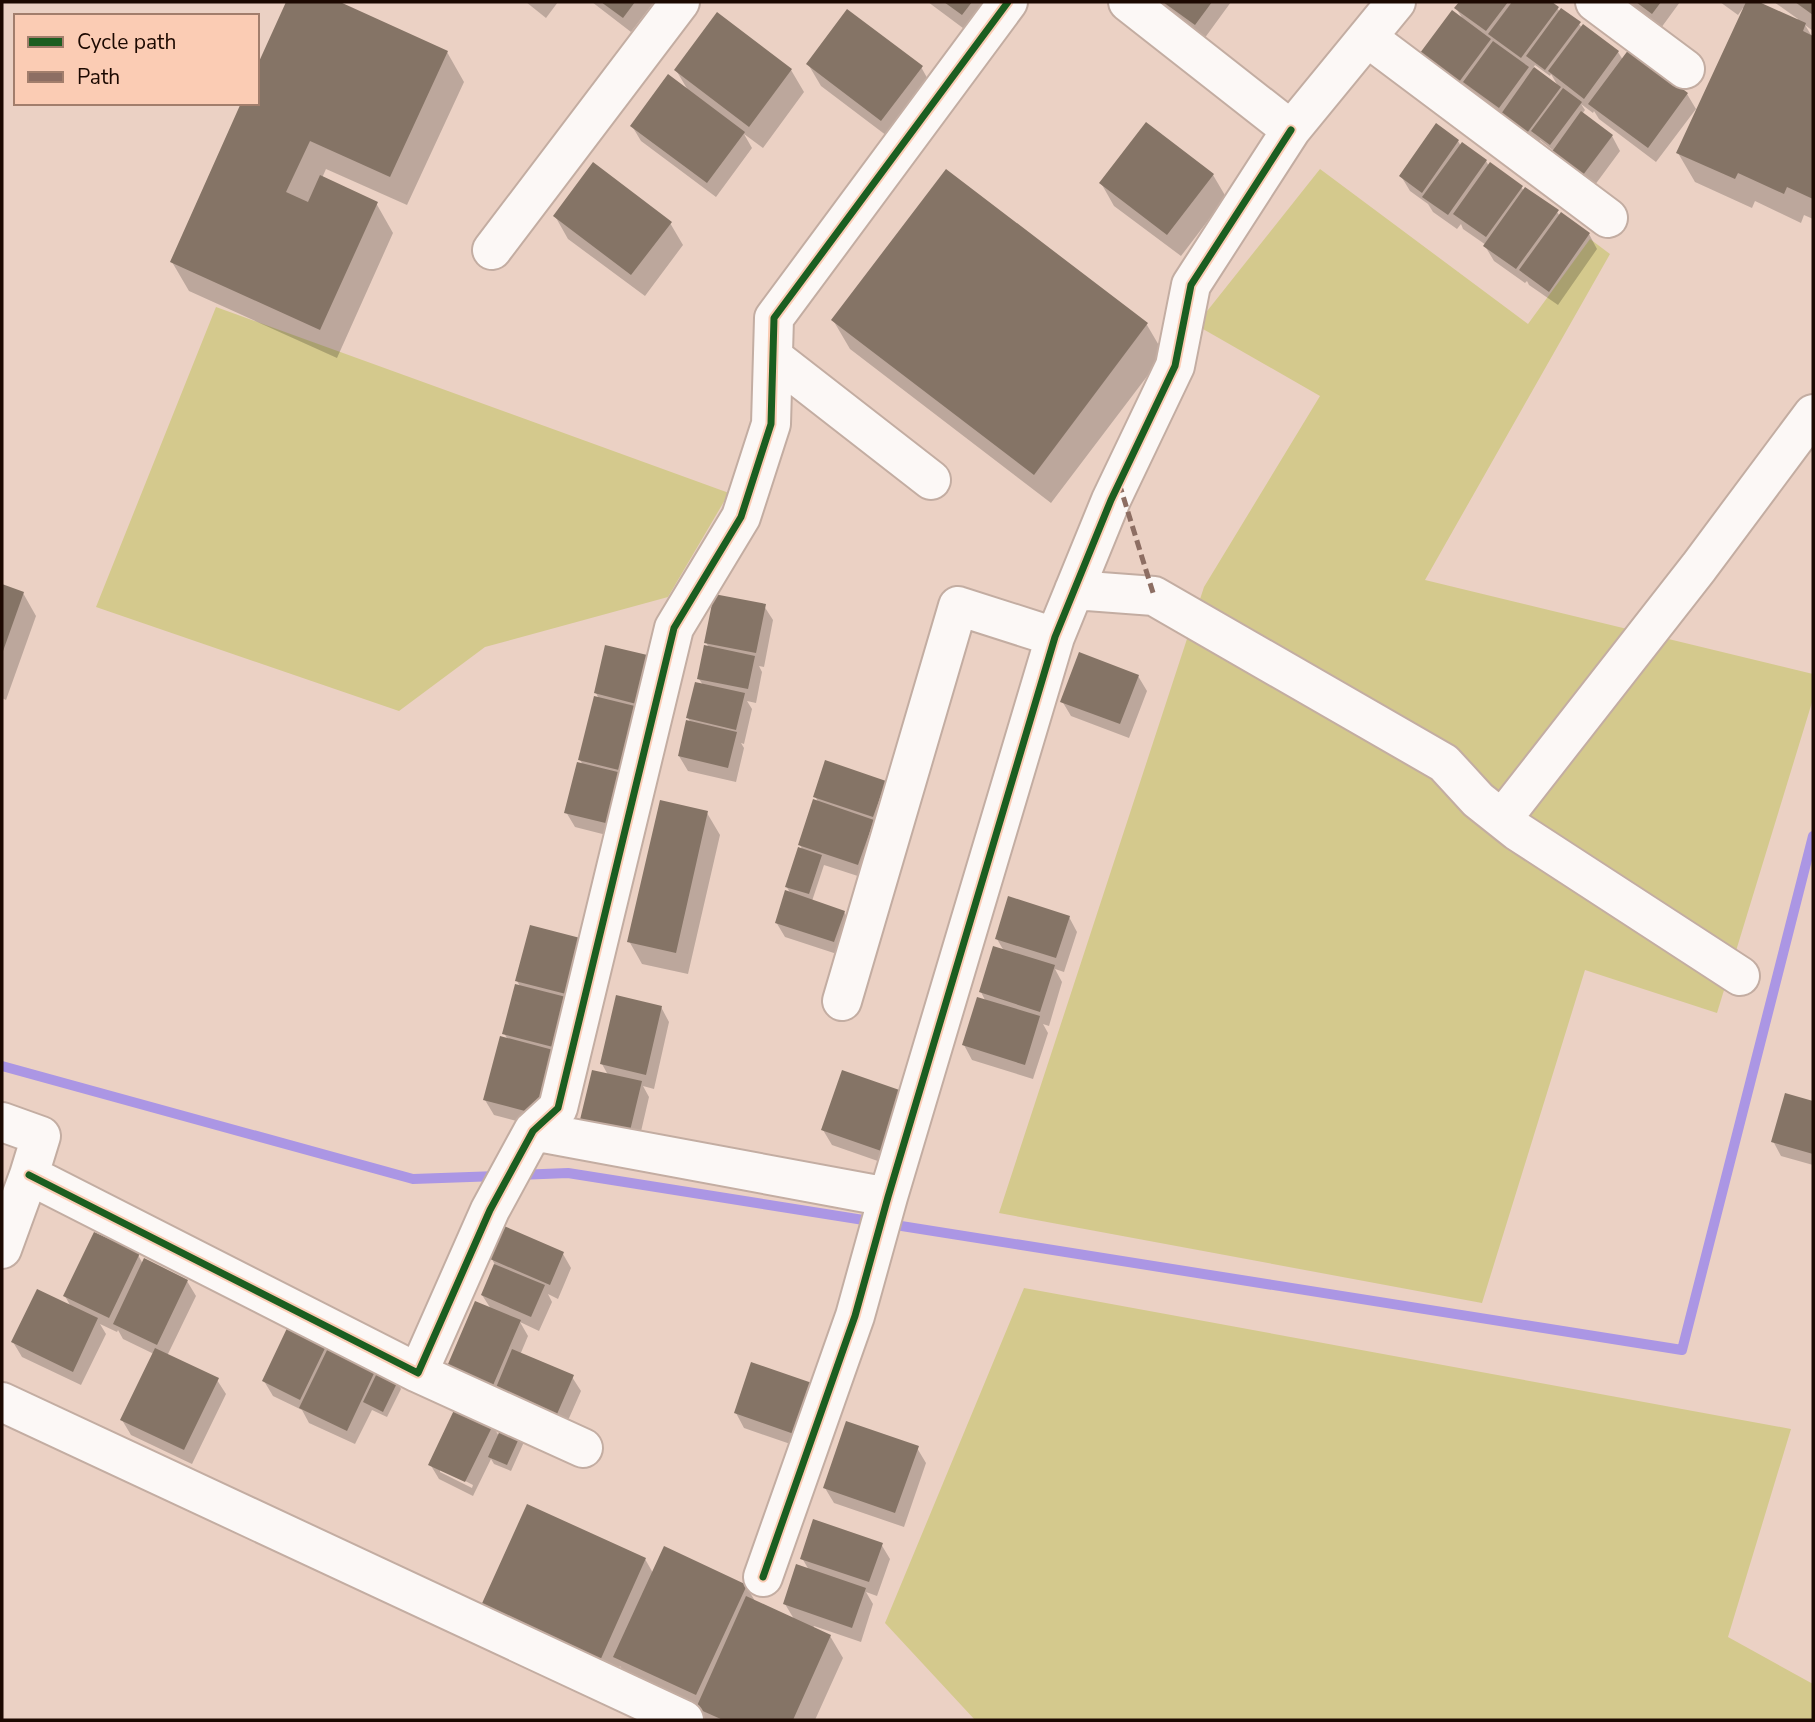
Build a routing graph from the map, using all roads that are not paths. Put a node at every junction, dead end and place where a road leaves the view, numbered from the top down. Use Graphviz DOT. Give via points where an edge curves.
graph roads {
  1 [pos="680,2"];
  2 [pos="1008,2"];
  3 [pos="1128,2"];
  4 [pos="1396,2"];
  5 [pos="1595,2"];
  6 [pos="1368,38"];
  7 [pos="1685,69"];
  8 [pos="1291,130"];
  9 [pos="1608,218"];
  10 [pos="492,250"];
  11 [pos="773,357"];
  12 [pos="1813,414"];
  13 [pos="931,480"];
  14 [pos="1074,590"];
  15 [pos="1055,638"];
  16 [pos="1502,819"];
  17 [pos="1740,976"];
  18 [pos="842,1001"];
  19 [pos="2,1122"];
  20 [pos="533,1132"];
  21 [pos="29,1175"];
  22 [pos="888,1197"];
  23 [pos="2,1250"];
  24 [pos="418,1373"];
  25 [pos="2,1402"];
  26 [pos="583,1448"];
  27 [pos="763,1577"];
  28 [pos="684,1720"];
  1 -- 10 [label="street"];
  2 -- 11 [label="street" via="774,318"];
  3 -- 8 [label="street"];
  4 -- 6 [label="street"];
  5 -- 7 [label="street"];
  6 -- 8 [label="street"];
  6 -- 9 [label="street"];
  8 -- 14 [label="street" via="1191,285 1175,366"];
  11 -- 13 [label="street"];
  11 -- 20 [label="street" via="771,424 741,517 674,628 558,1108"];
  12 -- 16 [label="street"];
  14 -- 15 [label="street"];
  14 -- 16 [label="street" via="1154,596 1444,763"];
  15 -- 18 [label="street" via="958,606"];
  15 -- 22 [label="street"];
  16 -- 17 [label="street"];
  19 -- 21 [label="street" via="41,1136"];
  20 -- 22 [label="street"];
  20 -- 24 [label="street" via="490,1210"];
  21 -- 23 [label="street"];
  21 -- 24 [label="street"];
  22 -- 27 [label="street" via="855,1316"];
  24 -- 26 [label="street"];
  25 -- 28 [label="street"];
}
